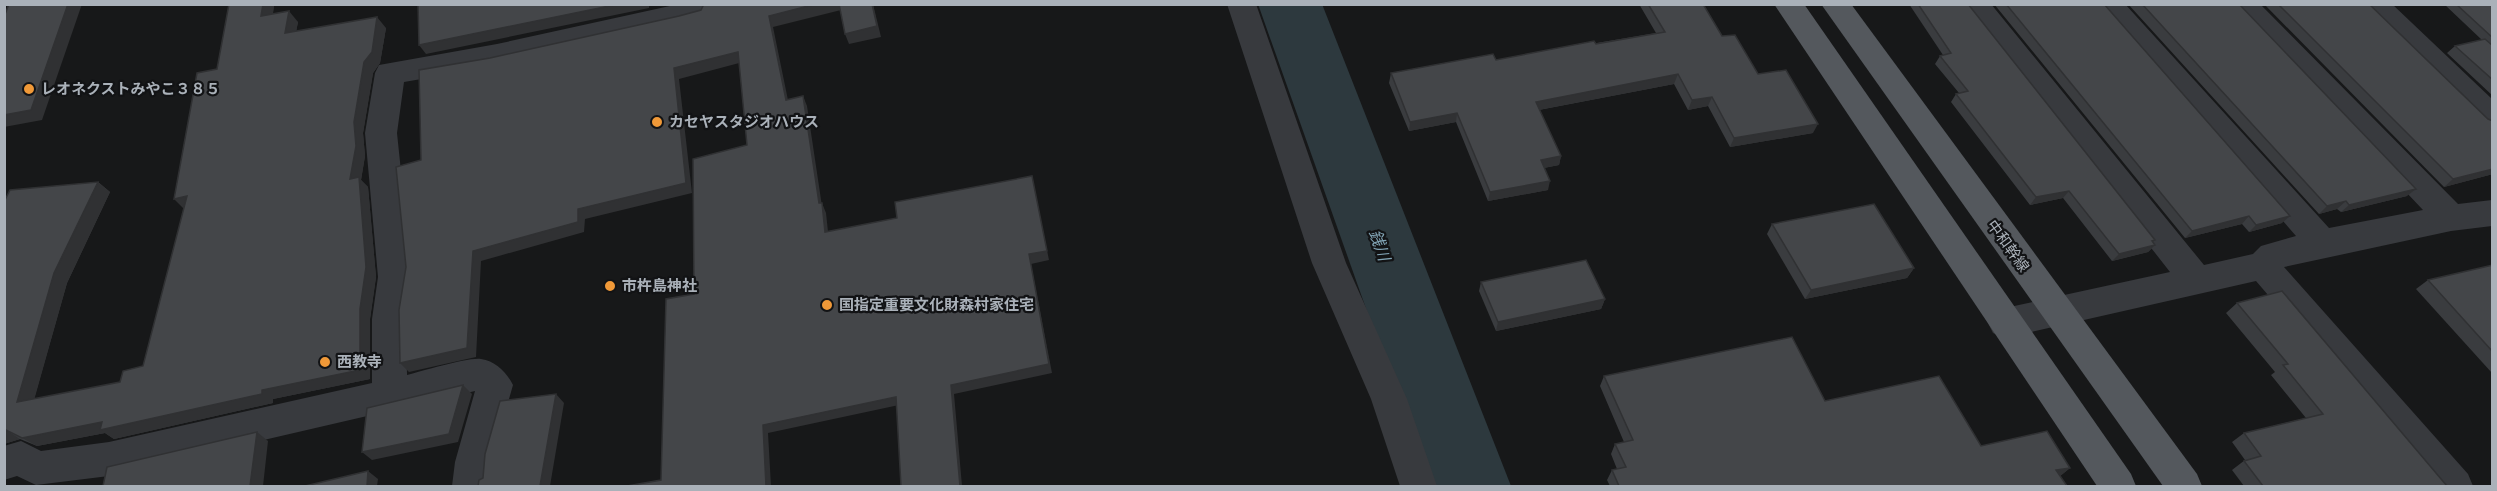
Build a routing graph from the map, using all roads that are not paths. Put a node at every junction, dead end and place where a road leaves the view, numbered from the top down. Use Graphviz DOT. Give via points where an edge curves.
graph roads {
  1 [pos="699,4"];
  2 [pos="1241,4"];
  3 [pos="1788,4"];
  4 [pos="1835,4"];
  5 [pos="1974,4"];
  6 [pos="2109,4"];
  7 [pos="2242,4"];
  8 [pos="2374,4"];
  9 [pos="2493,117"];
  10 [pos="2492,213"];
  11 [pos="2451,218"];
  12 [pos="2322,243"];
  13 [pos="2263,266"];
  14 [pos="2195,279"];
  15 [pos="2054,311"];
  16 [pos="2005,323"];
  17 [pos="390,394"];
  18 [pos="4,463"];
  19 [pos="471,486"];
  20 [pos="1419,486"];
  21 [pos="2118,486"];
  22 [pos="2184,486"];
  23 [pos="2455,486"];
  1 -- 17 [label="street" via="695,10 682,14 498,55 390,74 381,133 395,277 389,319"];
  2 -- 20 [label="street" via="1329,263 1389,399"];
  3 -- 16 [label="main road"];
  4 -- 15 [label="main road, 中和幹線"];
  5 -- 14 [label="street"];
  6 -- 12 [label="street"];
  7 -- 11 [label="street"];
  8 -- 9 [label="street"];
  10 -- 11 [label="street"];
  11 -- 12 [label="street"];
  12 -- 13 [label="street" via="2273,256"];
  13 -- 14 [label="street"];
  13 -- 23 [label="street"];
  14 -- 15 [label="street"];
  15 -- 16 [label="street"];
  15 -- 22 [label="main road, 中和幹線"];
  16 -- 21 [label="main road"];
  17 -- 18 [label="street" via="109,459 36,468 21,458"];
  17 -- 19 [label="street" via="480,374 495,385 473,462"];
}
